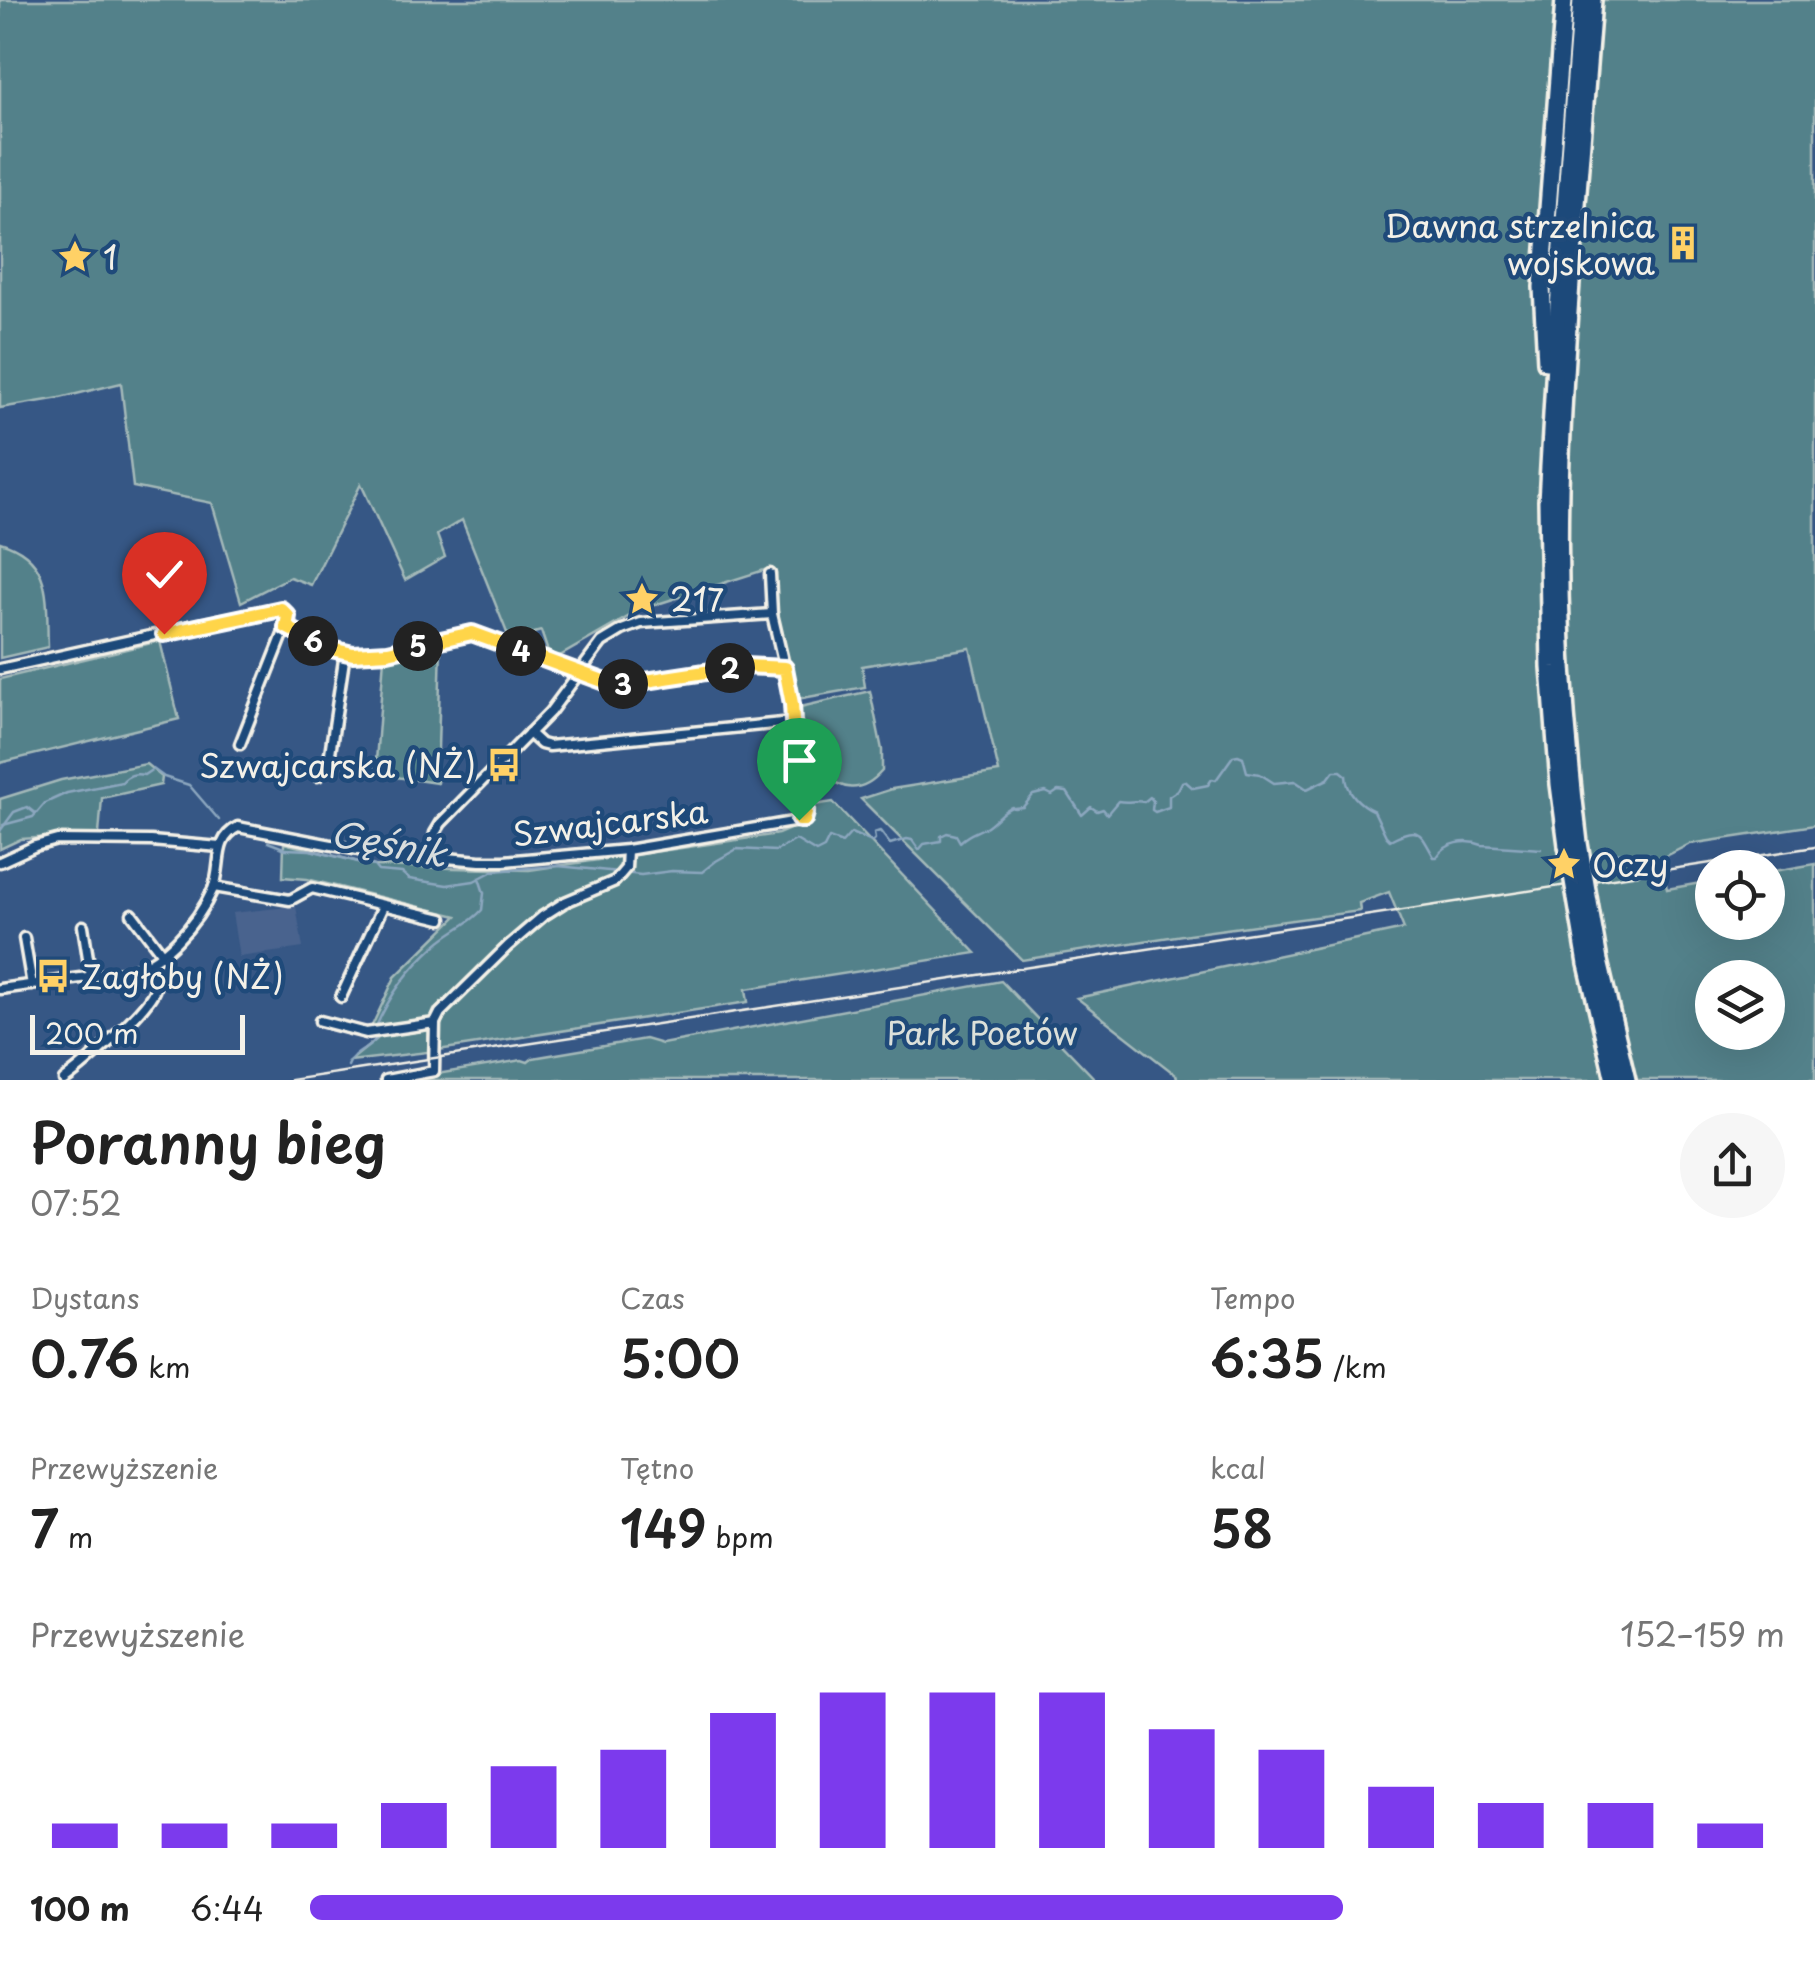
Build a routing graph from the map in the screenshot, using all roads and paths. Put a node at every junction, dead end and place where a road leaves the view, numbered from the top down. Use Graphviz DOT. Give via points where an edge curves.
graph roads {
  1 [pos="1551,0"];
  2 [pos="1564,0"];
  3 [pos="1581,0"];
  4 [pos="1594,0"];
  5 [pos="1557,84"];
  6 [pos="1550,410"];
  7 [pos="770,574"];
  8 [pos="772,614"];
  9 [pos="286,627"];
  10 [pos="345,653"];
  11 [pos="785,668"];
  12 [pos="0,670"];
  13 [pos="577,672"];
  14 [pos="793,722"];
  15 [pos="530,733"];
  16 [pos="240,744"];
  17 [pos="318,776"];
  18 [pos="1573,844"];
  19 [pos="220,847"];
  20 [pos="627,850"];
  21 [pos="432,856"];
  22 [pos="0,862"];
  23 [pos="214,888"];
  24 [pos="383,906"];
  25 [pos="132,914"];
  26 [pos="442,919"];
  27 [pos="83,926"];
  28 [pos="24,938"];
  29 [pos="163,955"];
  30 [pos="1593,962"];
  31 [pos="149,965"];
  32 [pos="91,977"];
  33 [pos="32,985"];
  34 [pos="0,989"];
  35 [pos="342,997"];
  36 [pos="320,1022"];
  37 [pos="435,1022"];
  38 [pos="64,1080"];
  39 [pos="388,1080"];
  40 [pos="1614,1080"];
  41 [pos="1626,1080"];
  1 -- 5 [label="highway"];
  2 -- 5 [label="highway"];
  3 -- 6 [label="highway"];
  4 -- 18 [label="highway" via="1561,458 1562,666"];
  5 -- 6 [label="highway" via="1542,287"];
  6 -- 18 [label="highway" via="1549,650 1555,744"];
  7 -- 8 [label="street, Szwajcarska"];
  8 -- 11 [label="street, Szwajcarska"];
  8 -- 13 [label="street" via="641,623 602,642"];
  9 -- 10 [label="street"];
  9 -- 12 [label="street" via="285,611 271,610"];
  9 -- 16 [label="street"];
  10 -- 13 [label="street" via="388,652 472,633"];
  10 -- 17 [label="street" via="329,760"];
  11 -- 13 [label="street" via="745,666 626,684"];
  11 -- 14 [label="street, Szwajcarska"];
  13 -- 15 [label="street"];
  14 -- 15 [label="street" via="549,746"];
  14 -- 20 [label="street, Szwajcarska" via="807,768 804,820"];
  15 -- 21 [label="street" via="440,823"];
  18 -- 30 [label="highway, bridge"];
  19 -- 21 [label="street, Szwajcarska" via="228,832 246,828"];
  19 -- 22 [label="street" via="57,840"];
  19 -- 23 [label="street"];
  20 -- 21 [label="street, Szwajcarska" via="504,861"];
  20 -- 37 [label="street" via="626,868 614,882 543,916"];
  23 -- 24 [label="street" via="290,900 312,888"];
  23 -- 29 [label="street"];
  24 -- 26 [label="street"];
  24 -- 35 [label="street"];
  25 -- 29 [label="street"];
  27 -- 32 [label="street"];
  28 -- 33 [label="street"];
  29 -- 31 [label="street"];
  30 -- 40 [label="highway"];
  30 -- 41 [label="highway"];
  31 -- 32 [label="street"];
  31 -- 38 [label="street" via="152,996"];
  32 -- 33 [label="street"];
  33 -- 34 [label="street"];
  36 -- 37 [label="street" via="359,1032"];
  37 -- 39 [label="street" via="434,1071"];
}
